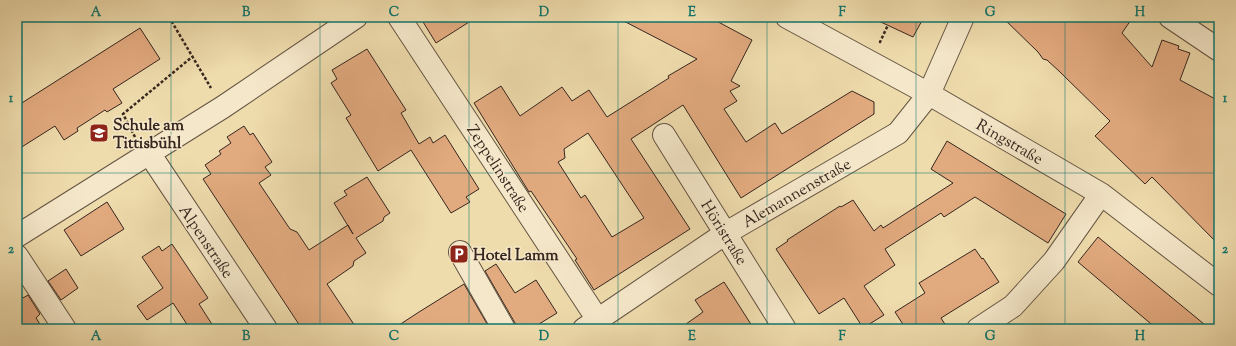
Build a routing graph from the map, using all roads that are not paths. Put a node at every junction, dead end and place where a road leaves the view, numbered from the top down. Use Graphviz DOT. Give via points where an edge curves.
graph roads {
  1 [pos="356,17"];
  2 [pos="399,17"];
  3 [pos="787,17"];
  4 [pos="962,17"];
  5 [pos="1170,17"];
  6 [pos="1219,50"];
  7 [pos="929,94"];
  8 [pos="664,135"];
  9 [pos="147,154"];
  10 [pos="1101,194"];
  11 [pos="726,233"];
  12 [pos="17,236"];
  13 [pos="460,252"];
  14 [pos="17,256"];
  15 [pos="1219,285"];
  16 [pos="591,324"];
  17 [pos="65,329"];
  18 [pos="266,329"];
  19 [pos="504,329"];
  20 [pos="785,329"];
  21 [pos="978,329"];
  1 -- 9 [label="street"];
  2 -- 16 [label="street, Zeppelinstraße"];
  3 -- 7 [label="street, Ringstraße"];
  4 -- 7 [label="street, Alemannenstraße"];
  5 -- 6 [label="street"];
  7 -- 10 [label="street, Ringstraße"];
  7 -- 11 [label="street, Alemannenstraße" via="898,133"];
  8 -- 11 [label="street, Höristraße"];
  9 -- 12 [label="street"];
  9 -- 18 [label="street, Alpenstraße"];
  10 -- 15 [label="street, Ringstraße"];
  10 -- 21 [label="street" via="1054,260 1013,306"];
  11 -- 16 [label="street, Alemannenstraße"];
  11 -- 20 [label="street, Höristraße"];
  13 -- 19 [label="street"];
  14 -- 17 [label="street"];
}
